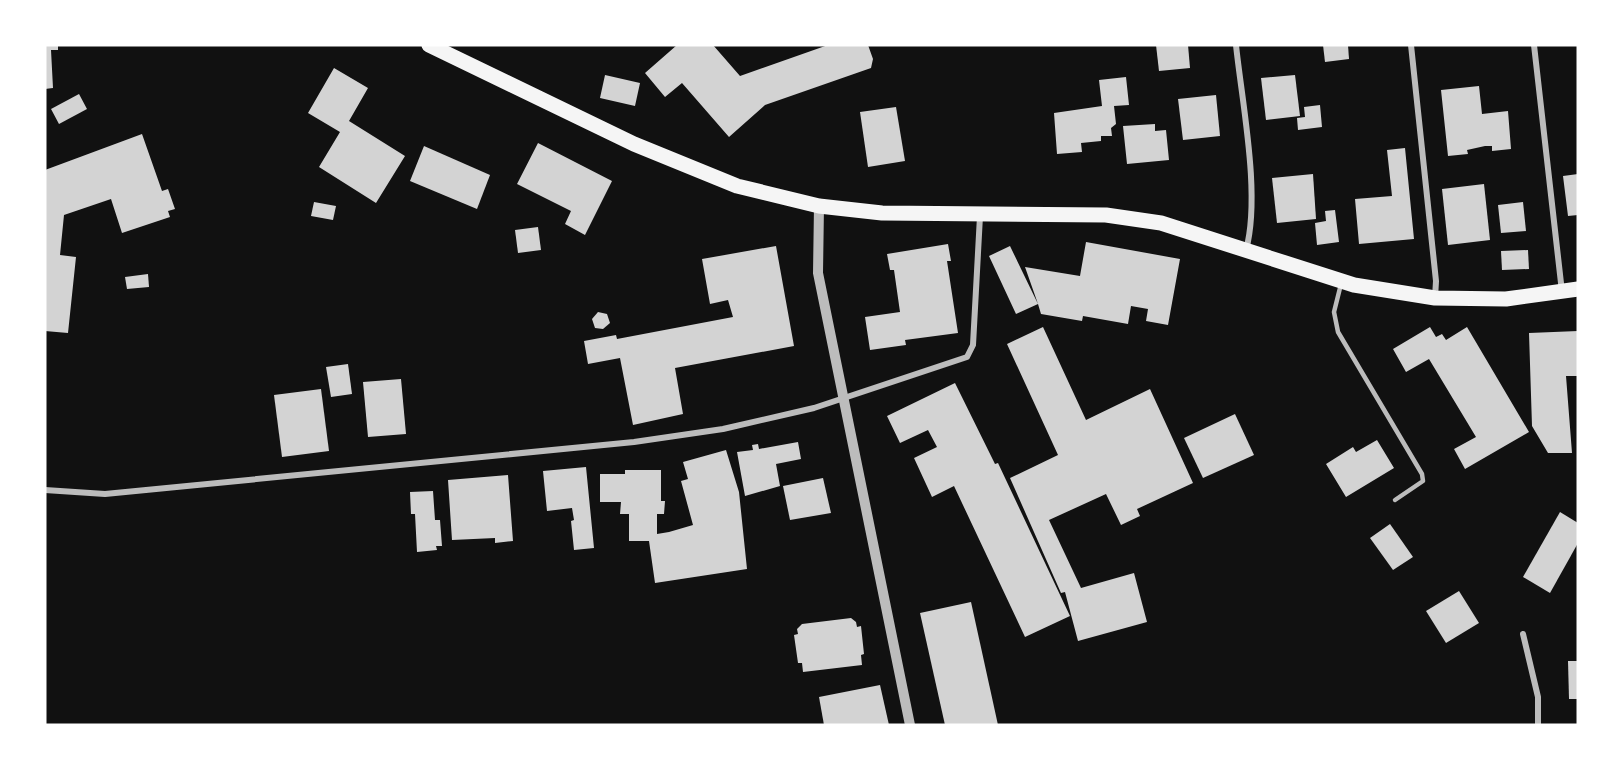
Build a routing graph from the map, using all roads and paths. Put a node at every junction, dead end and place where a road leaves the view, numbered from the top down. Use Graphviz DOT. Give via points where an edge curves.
graph roads {
  1 [pos="429,45"];
  2 [pos="1236,45"];
  3 [pos="1411,45"];
  4 [pos="1534,45"];
  5 [pos="819,206"];
  6 [pos="980,214"];
  7 [pos="1246,250"];
  8 [pos="1342,281"];
  9 [pos="1578,289"];
  10 [pos="1562,292"];
  11 [pos="1435,298"];
  12 [pos="843,398"];
  13 [pos="45,490"];
  14 [pos="1395,500"];
  15 [pos="1523,634"];
  16 [pos="910,725"];
  17 [pos="1538,725"];
  1 -- 5 [label="main road" via="634,144 737,186"];
  2 -- 7 [label="street" via="1252,200"];
  3 -- 11 [label="street"];
  4 -- 10 [label="street"];
  5 -- 6 [label="main road" via="882,213"];
  5 -- 12 [label="street" via="818,273"];
  6 -- 7 [label="main road" via="1106,215 1161,223"];
  6 -- 12 [label="street" via="973,345 967,357"];
  7 -- 8 [label="main road"];
  8 -- 11 [label="main road"];
  8 -- 14 [label="lane" via="1335,324 1422,474 1423,481"];
  9 -- 10 [label="main road"];
  10 -- 11 [label="main road" via="1506,299"];
  12 -- 13 [label="street" via="723,429 634,442 105,494"];
  12 -- 16 [label="street"];
  15 -- 17 [label="street" via="1538,697"];
}
